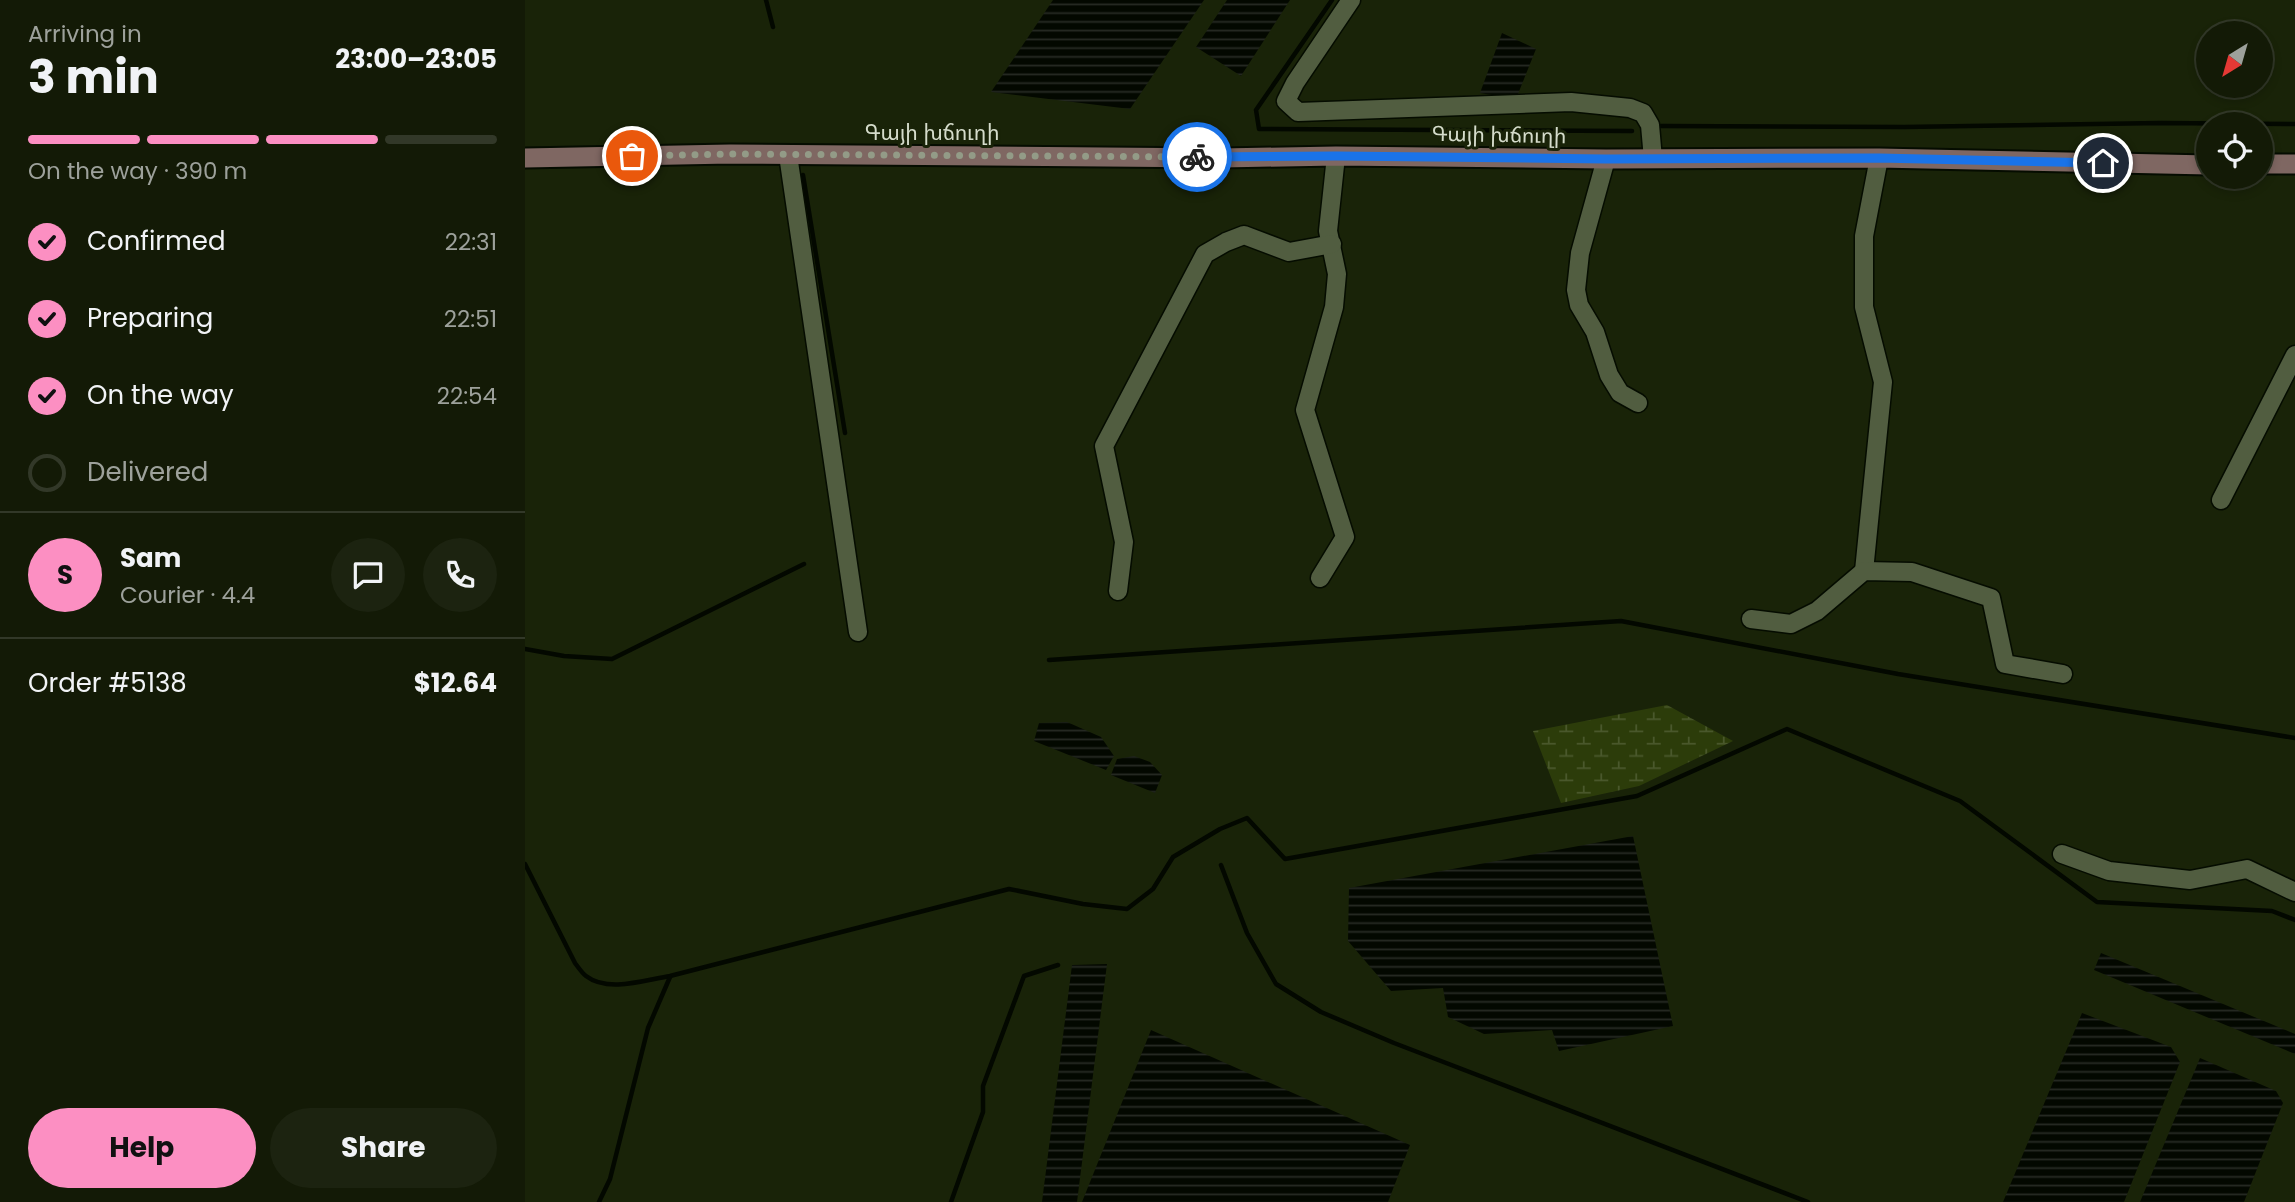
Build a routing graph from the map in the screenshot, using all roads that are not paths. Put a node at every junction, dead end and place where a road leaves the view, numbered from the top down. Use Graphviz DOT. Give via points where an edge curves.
graph roads {
  1 [pos="1351,0"];
  2 [pos="788,155"];
  3 [pos="1336,156"];
  4 [pos="525,158"];
  5 [pos="1879,158"];
  6 [pos="1606,159"];
  7 [pos="1653,159"];
  8 [pos="2273,164"];
  9 [pos="2295,164"];
  10 [pos="2196,165"];
  11 [pos="1332,244"];
  12 [pos="2295,355"];
  13 [pos="1638,403"];
  14 [pos="2221,500"];
  15 [pos="1864,571"];
  16 [pos="1320,578"];
  17 [pos="1118,591"];
  18 [pos="1751,619"];
  19 [pos="858,632"];
  20 [pos="2063,674"];
  21 [pos="2062,854"];
  22 [pos="2295,892"];
  1 -- 7 [label="street" via="1290,92 1286,101 1298,112 1571,102 1630,108 1643,113 1650,125"];
  2 -- 3 [label="main road, Գայի խճուղի"];
  2 -- 4 [label="main road, Գայի խճուղի"];
  2 -- 19 [label="street"];
  3 -- 6 [label="main road, Գայի խճուղի"];
  3 -- 11 [label="street" via="1328,231"];
  5 -- 7 [label="main road, Գայի խճուղի"];
  5 -- 10 [label="main road, Գայի խճուղի"];
  5 -- 15 [label="street" via="1864,236 1864,307 1883,382"];
  6 -- 7 [label="main road, Գայի խճուղի"];
  6 -- 13 [label="street" via="1580,253 1576,290 1609,376 1620,393"];
  8 -- 9 [label="main road"];
  11 -- 16 [label="street" via="1337,274 1334,307 1305,410 1345,537"];
  11 -- 17 [label="street" via="1289,252 1244,236 1205,254 1104,446 1124,542"];
  12 -- 14 [label="street"];
  15 -- 18 [label="street" via="1817,611 1791,624"];
  15 -- 20 [label="street" via="1912,572 1991,598 2005,664"];
  21 -- 22 [label="street" via="2109,871 2190,880 2247,869"];
}
